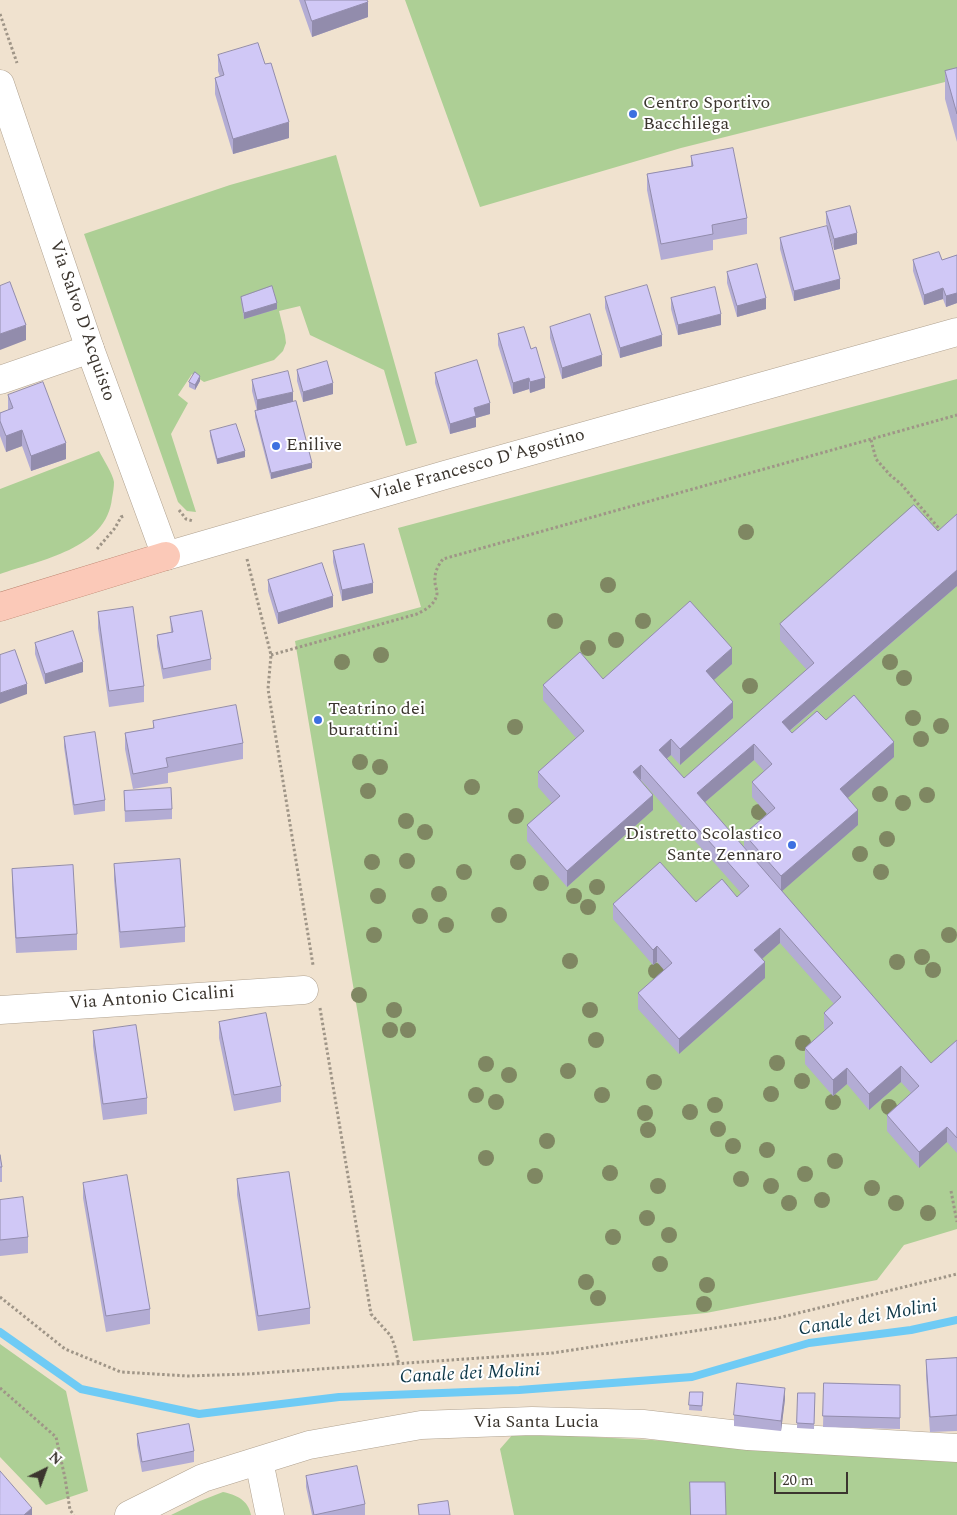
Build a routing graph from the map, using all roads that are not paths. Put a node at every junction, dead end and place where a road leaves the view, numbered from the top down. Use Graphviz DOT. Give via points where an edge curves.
graph roads {
  1 [pos="0,84"];
  2 [pos="7,128"];
  3 [pos="957,332"];
  4 [pos="90,348"];
  5 [pos="0,380"];
  6 [pos="166,556"];
  7 [pos="0,607"];
  8 [pos="312,988"];
  9 [pos="0,1010"];
  10 [pos="957,1448"];
  11 [pos="259,1461"];
  12 [pos="129,1515"];
  13 [pos="270,1515"];
  1 -- 2 [label="street, Via Salvo D'Acquisto"];
  2 -- 4 [label="street, Via Salvo D'Acquisto"];
  3 -- 6 [label="street, Viale Francesco D'Agostino"];
  4 -- 5 [label="street"];
  4 -- 6 [label="street, Via Salvo D'Acquisto"];
  6 -- 7 [label="main road, Viale Francesco D'Agostino"];
  8 -- 9 [label="street, Via Antonio Cicalini"];
  10 -- 11 [label="street, Via Santa Lucia" via="748,1436 643,1424 532,1421 421,1425 309,1445"];
  11 -- 12 [label="street, Via Santa Lucia" via="203,1478"];
  11 -- 13 [label="street"];
}
